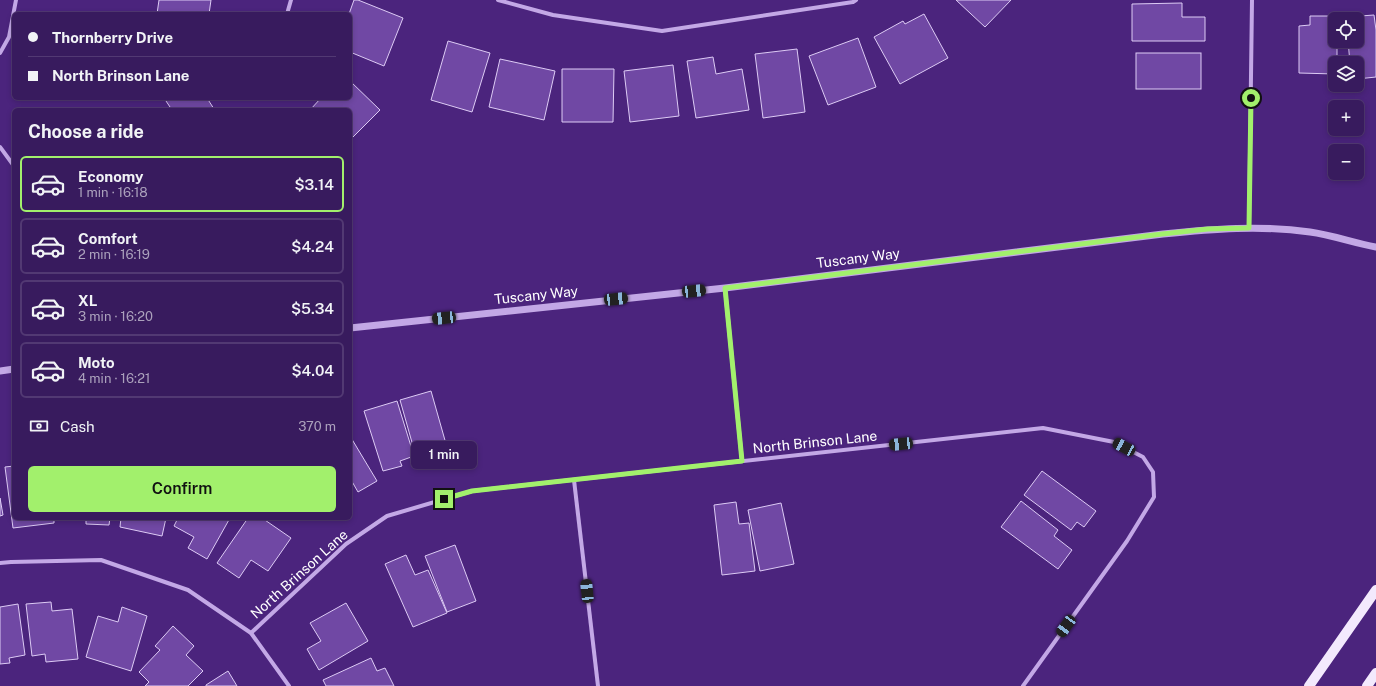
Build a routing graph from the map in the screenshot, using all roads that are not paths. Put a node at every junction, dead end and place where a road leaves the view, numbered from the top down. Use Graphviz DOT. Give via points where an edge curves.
graph roads {
  1 [pos="16,0"];
  2 [pos="291,0"];
  3 [pos="498,0"];
  4 [pos="856,0"];
  5 [pos="1252,0"];
  6 [pos="14,12"];
  7 [pos="287,12"];
  8 [pos="12,21"];
  9 [pos="0,53"];
  10 [pos="0,147"];
  11 [pos="12,163"];
  12 [pos="1249,228"];
  13 [pos="1376,248"];
  14 [pos="725,288"];
  15 [pos="352,328"];
  16 [pos="12,369"];
  17 [pos="0,371"];
  18 [pos="742,461"];
  19 [pos="574,480"];
  20 [pos="0,563"];
  21 [pos="1376,590"];
  22 [pos="251,633"];
  23 [pos="1376,673"];
  24 [pos="289,686"];
  25 [pos="598,686"];
  26 [pos="1023,686"];
  27 [pos="1309,686"];
  28 [pos="1367,686"];
  1 -- 6 [label="street"];
  2 -- 7 [label="street"];
  3 -- 4 [label="street" via="554,15 662,32"];
  5 -- 12 [label="street"];
  8 -- 9 [label="street" via="9,37"];
  10 -- 11 [label="street"];
  12 -- 13 [label="street, Tuscany Way" via="1310,232"];
  12 -- 14 [label="street, Tuscany Way" via="1162,234"];
  14 -- 15 [label="street, Tuscany Way"];
  14 -- 18 [label="street"];
  16 -- 17 [label="street"];
  18 -- 19 [label="street, North Brinson Lane"];
  18 -- 26 [label="street, North Brinson Lane" via="1043,428 1114,442 1143,457 1153,472 1154,497 1127,541"];
  19 -- 22 [label="street, North Brinson Lane" via="472,491 388,516 346,544"];
  19 -- 25 [label="street"];
  20 -- 22 [label="street" via="101,560 188,590"];
  21 -- 27 [label="main road"];
  22 -- 24 [label="street"];
  23 -- 28 [label="main road"];
}
